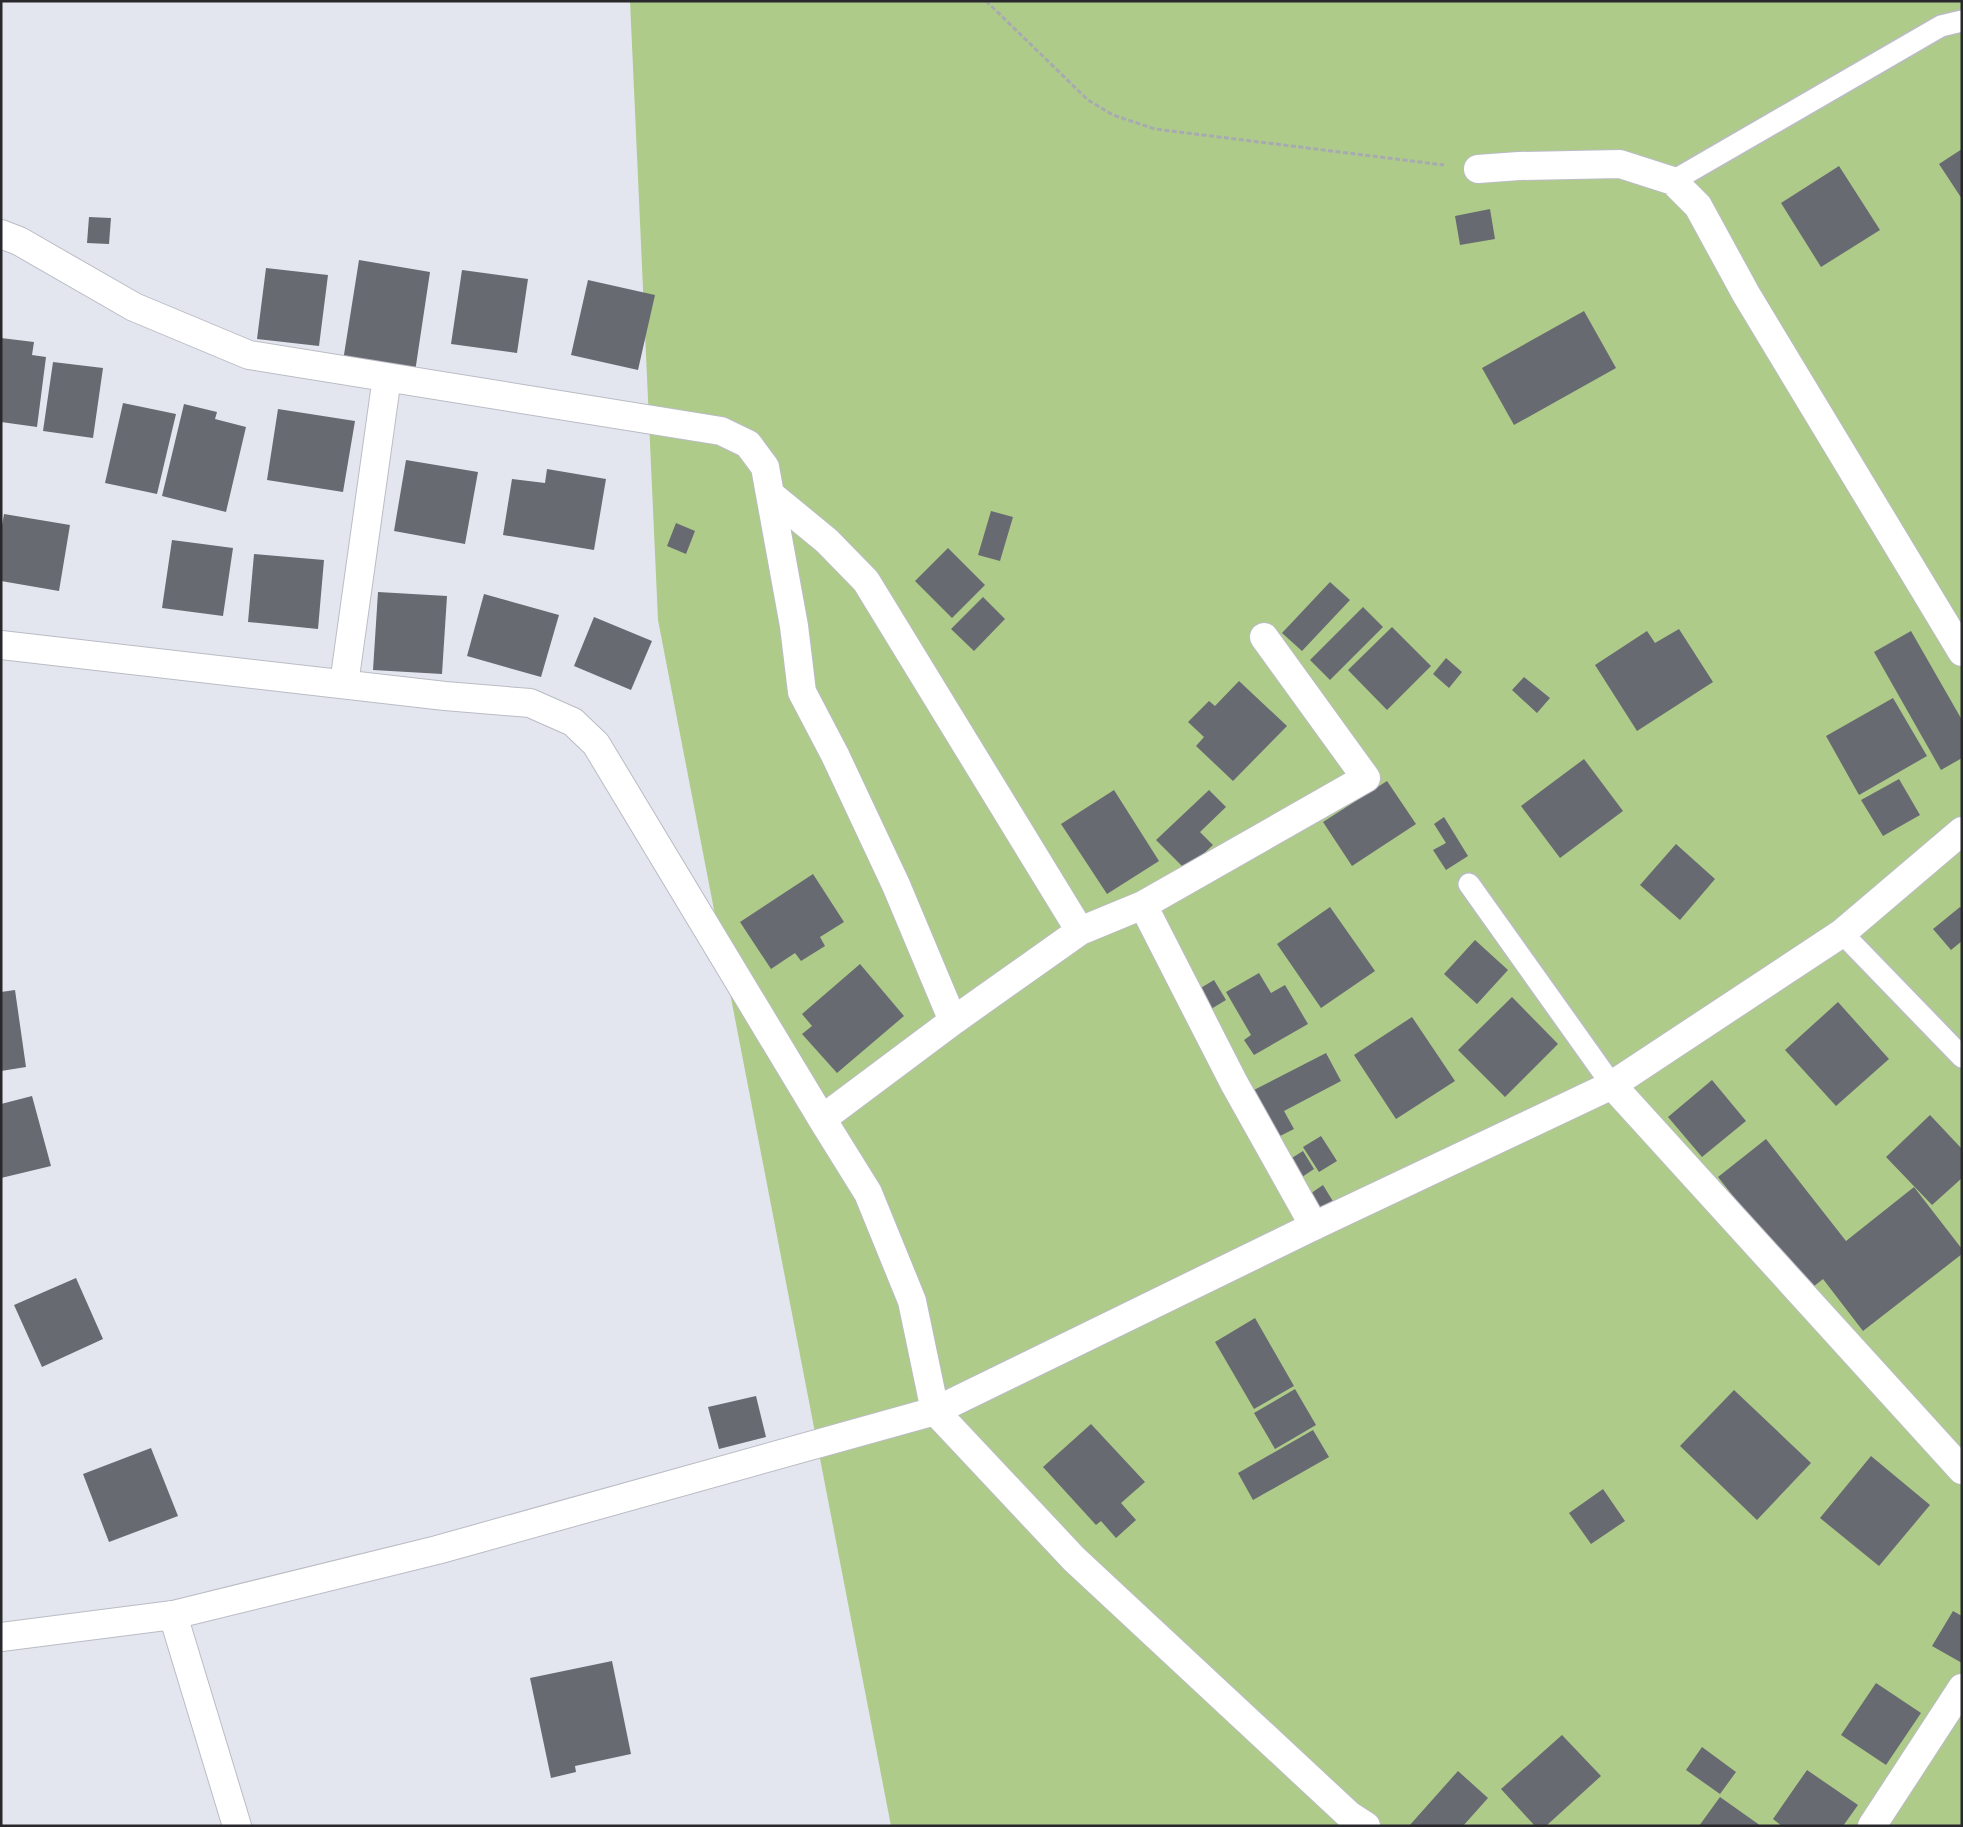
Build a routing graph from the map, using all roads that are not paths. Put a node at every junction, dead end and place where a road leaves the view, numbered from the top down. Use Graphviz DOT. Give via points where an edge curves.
graph roads {
  1 [pos="1962,21"];
  2 [pos="1478,169"];
  3 [pos="1673,181"];
  4 [pos="1,234"];
  5 [pos="387,377"];
  6 [pos="771,495"];
  7 [pos="1264,637"];
  8 [pos="1,644"];
  9 [pos="1962,652"];
  10 [pos="344,684"];
  11 [pos="1962,831"];
  12 [pos="1469,884"];
  13 [pos="1143,905"];
  14 [pos="1080,931"];
  15 [pos="1842,933"];
  16 [pos="953,1021"];
  17 [pos="1962,1057"];
  18 [pos="1612,1085"];
  19 [pos="822,1119"];
  20 [pos="1314,1226"];
  21 [pos="935,1411"];
  22 [pos="1962,1470"];
  23 [pos="173,1616"];
  24 [pos="1,1637"];
  25 [pos="1962,1688"];
  26 [pos="237,1826"];
  27 [pos="1366,1826"];
  28 [pos="1872,1826"];
  1 -- 3 [label="lane" via="1940,26"];
  2 -- 3 [label="street" via="1620,164"];
  3 -- 9 [label="street" via="1698,206 1746,294"];
  4 -- 5 [label="street" via="19,241 134,307 249,355"];
  5 -- 6 [label="street" via="721,431 748,444 765,467"];
  5 -- 10 [label="street"];
  6 -- 14 [label="street" via="827,541 866,581"];
  6 -- 16 [label="street" via="802,692 896,885"];
  7 -- 13 [label="street" via="1366,778"];
  8 -- 10 [label="street"];
  10 -- 19 [label="street" via="530,703 573,722 596,744"];
  11 -- 15 [label="street"];
  12 -- 18 [label="lane"];
  13 -- 14 [label="street"];
  13 -- 20 [label="street" via="1234,1083"];
  14 -- 16 [label="street"];
  15 -- 17 [label="lane"];
  15 -- 18 [label="street"];
  16 -- 19 [label="street"];
  18 -- 20 [label="street"];
  18 -- 22 [label="street"];
  19 -- 21 [label="street" via="868,1193 912,1301"];
  20 -- 21 [label="street"];
  21 -- 23 [label="street" via="437,1550"];
  21 -- 27 [label="street" via="1074,1559 1349,1815"];
  23 -- 24 [label="street"];
  23 -- 26 [label="street"];
  25 -- 28 [label="street"];
}
